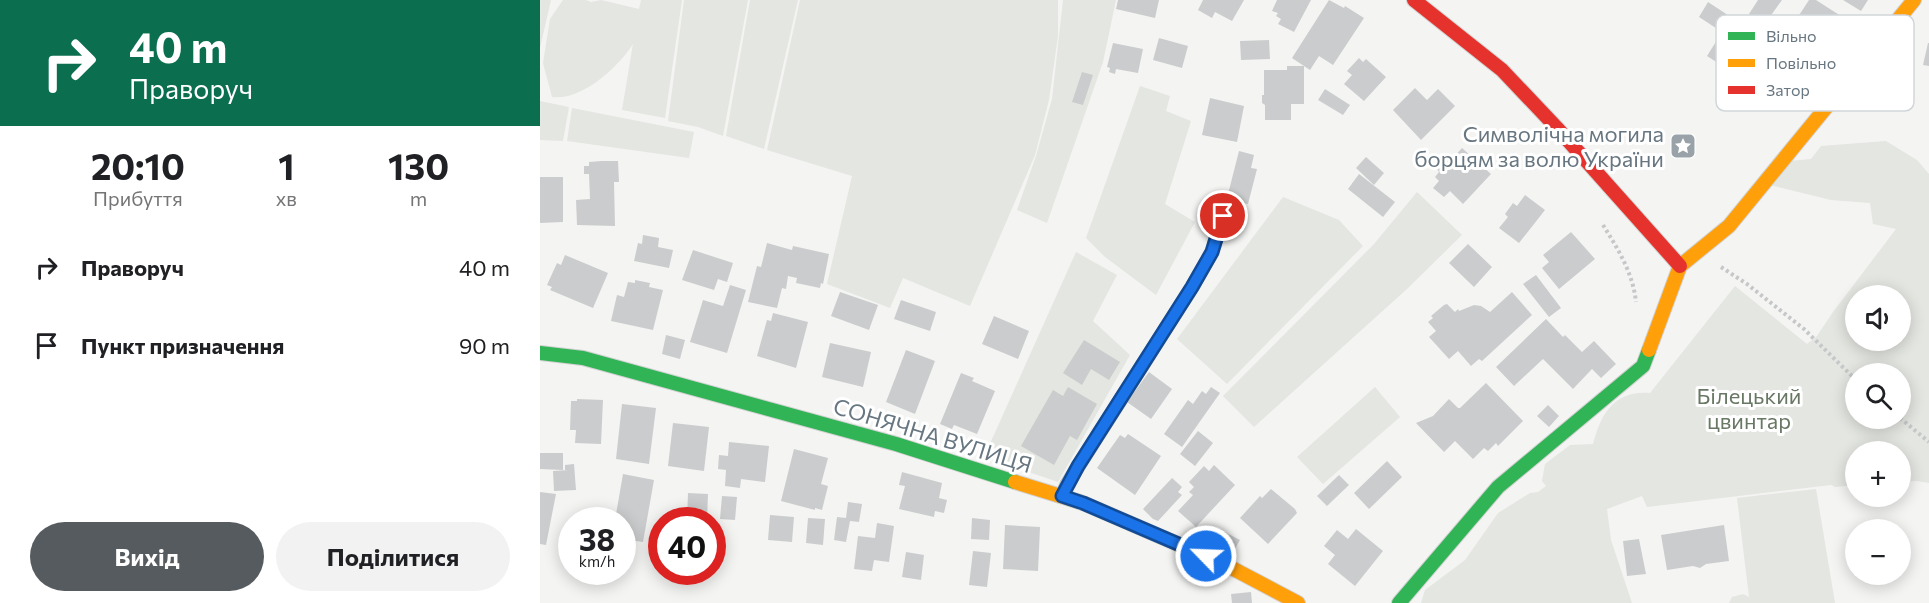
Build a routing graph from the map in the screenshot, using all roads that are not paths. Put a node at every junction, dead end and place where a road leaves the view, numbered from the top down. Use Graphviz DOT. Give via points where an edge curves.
graph roads {
  1 [pos="1414,0"];
  2 [pos="1914,0"];
  3 [pos="1902,15"];
  4 [pos="1823,111"];
  5 [pos="1223,216"];
  6 [pos="1680,266"];
  7 [pos="540,353"];
  8 [pos="1062,496"];
  9 [pos="1298,603"];
  10 [pos="1399,603"];
  1 -- 6 [label="street" via="1502,70"];
  2 -- 3 [label="street"];
  4 -- 6 [label="street" via="1729,226"];
  5 -- 8 [label="lane" via="1212,252 1192,287"];
  6 -- 10 [label="street" via="1643,366 1497,487"];
  7 -- 8 [label="street, СОНЯЧНА ВУЛИЦЯ" via="594,361 896,444"];
  8 -- 9 [label="street, СОНЯЧНА ВУЛИЦЯ" via="1226,565"];
}
